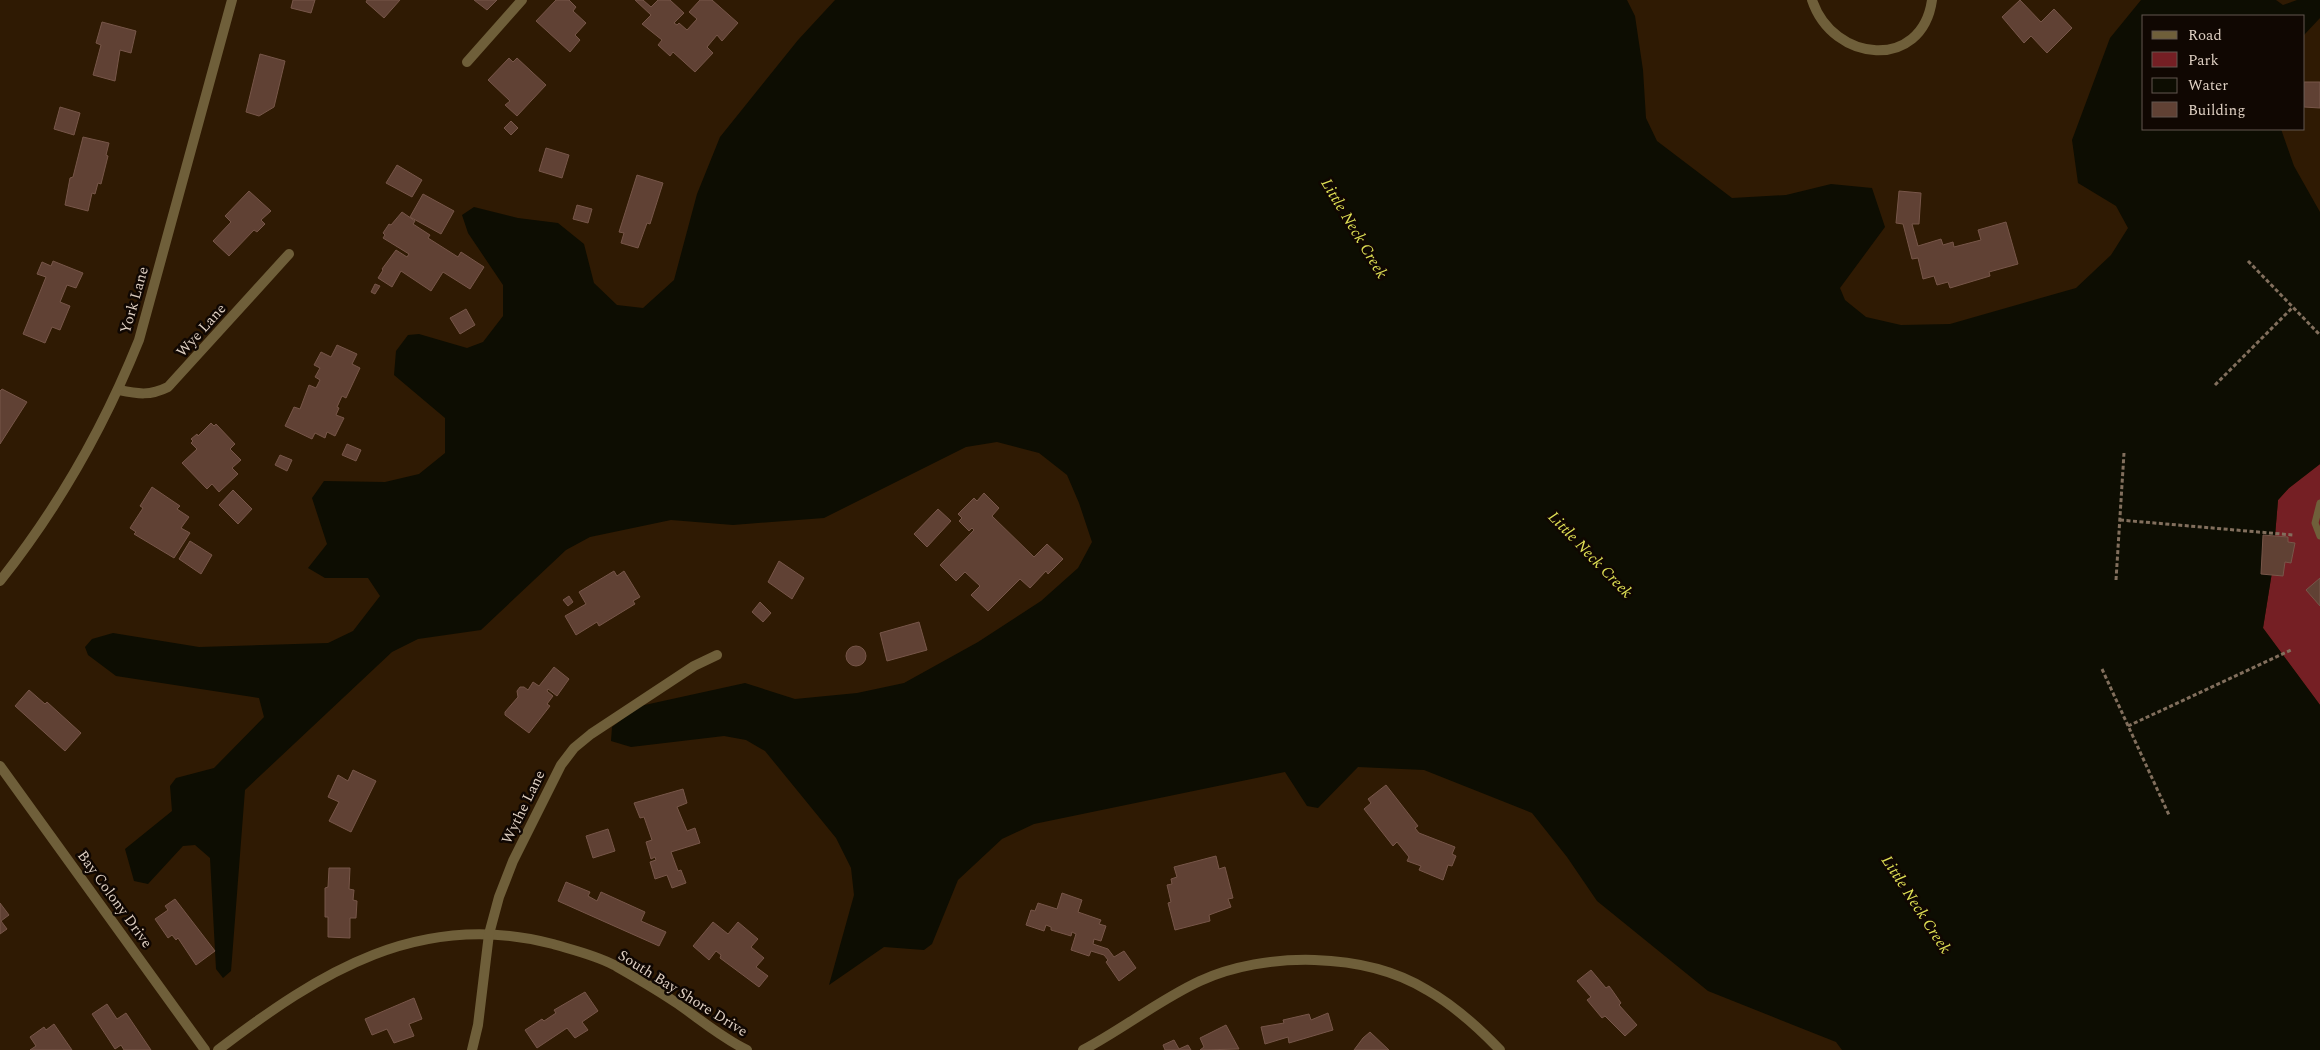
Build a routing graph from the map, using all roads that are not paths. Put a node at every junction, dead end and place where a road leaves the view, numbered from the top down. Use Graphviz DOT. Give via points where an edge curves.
graph roads {
  1 [pos="232,0"];
  2 [pos="522,0"];
  3 [pos="1812,0"];
  4 [pos="1932,0"];
  5 [pos="467,62"];
  6 [pos="290,254"];
  7 [pos="119,390"];
  8 [pos="2320,503"];
  9 [pos="2320,536"];
  10 [pos="0,581"];
  11 [pos="717,655"];
  12 [pos="0,766"];
  13 [pos="489,934"];
  14 [pos="205,1050"];
  15 [pos="218,1050"];
  16 [pos="472,1050"];
  17 [pos="747,1050"];
  18 [pos="1083,1050"];
  19 [pos="1500,1050"];
  1 -- 7 [label="street, York Lane" via="139,340"];
  2 -- 5 [label="street"];
  3 -- 4 [label="street" via="1823,23 1834,35 1860,48 1880,51 1904,43 1916,33"];
  6 -- 7 [label="street, Wye Lane" via="168,388 144,395"];
  7 -- 10 [label="street, York Lane" via="56,503"];
  8 -- 9 [label="lane" via="2316,523"];
  11 -- 13 [label="street, Wythe Lane" via="694,666 574,748 561,765 513,861"];
  12 -- 14 [label="street, Bay Colony Drive"];
  13 -- 15 [label="street, South Bay Shore Drive" via="439,937 394,946 356,960"];
  13 -- 16 [label="street, Wythe Lane"];
  13 -- 17 [label="street, South Bay Shore Drive" via="525,937 612,964"];
  18 -- 19 [label="street" via="1200,981 1234,968 1294,959 1371,968 1407,979 1455,1008"];
}
